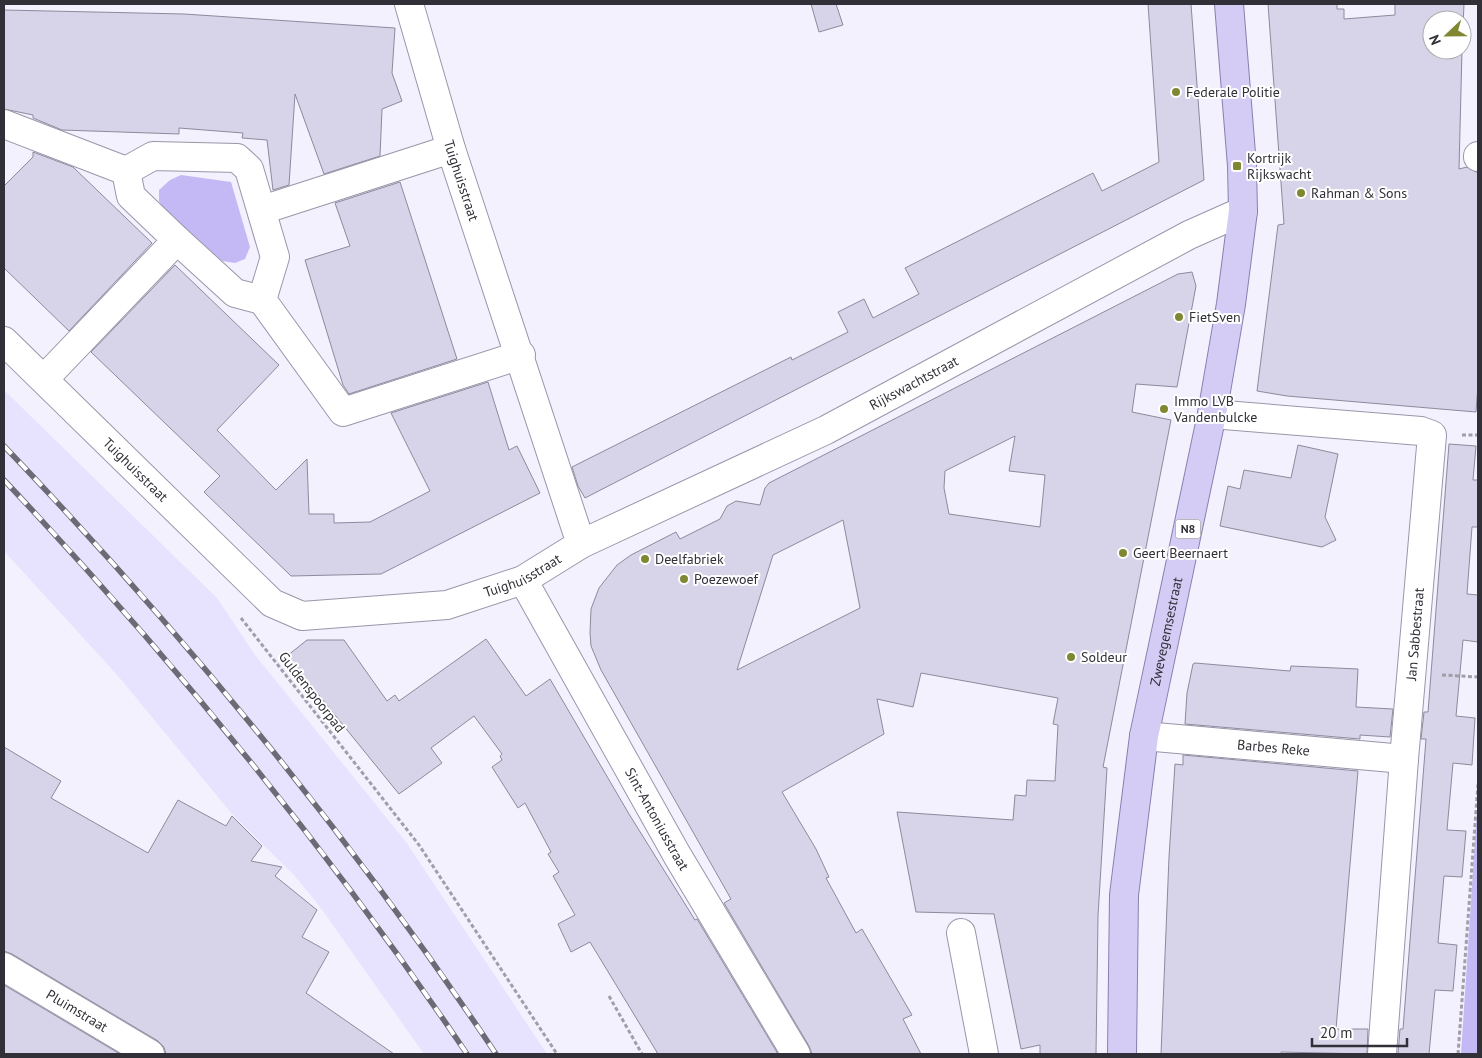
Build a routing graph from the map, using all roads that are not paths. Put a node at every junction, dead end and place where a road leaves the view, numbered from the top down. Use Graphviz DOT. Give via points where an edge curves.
graph roads {
  1 [pos="409,4"];
  2 [pos="1229,4"];
  3 [pos="4,124"];
  4 [pos="450,149"];
  5 [pos="126,171"];
  6 [pos="262,210"];
  7 [pos="1242,211"];
  8 [pos="177,240"];
  9 [pos="262,300"];
  10 [pos="4,341"];
  11 [pos="520,355"];
  12 [pos="44,379"];
  13 [pos="1212,414"];
  14 [pos="581,544"];
  15 [pos="523,580"];
  16 [pos="1144,736"];
  17 [pos="1404,759"];
  18 [pos="961,933"];
  19 [pos="4,968"];
  20 [pos="150,1054"];
  21 [pos="796,1054"];
  22 [pos="984,1054"];
  23 [pos="1122,1054"];
  24 [pos="1382,1054"];
  1 -- 4 [label="street, Tuighuisstraat"];
  2 -- 7 [label="main road, Zwevegemsestraat / N8" via="1242,166"];
  3 -- 5 [label="street"];
  4 -- 6 [label="street"];
  4 -- 11 [label="street, Tuighuisstraat"];
  5 -- 6 [label="street" via="153,156 237,158 249,169"];
  5 -- 8 [label="street" via="131,196"];
  6 -- 9 [label="street" via="275,257"];
  7 -- 13 [label="main road, Zwevegemsestraat / N8" via="1231,304"];
  7 -- 14 [label="street, Rijkswachtstraat" via="1189,235 826,430"];
  8 -- 9 [label="street" via="235,293"];
  8 -- 12 [label="street"];
  9 -- 11 [label="street" via="343,412"];
  10 -- 12 [label="street, Tuighuisstraat"];
  11 -- 14 [label="street, Tuighuisstraat"];
  12 -- 15 [label="street, Tuighuisstraat" via="272,603 302,616 447,605"];
  13 -- 16 [label="main road, Zwevegemsestraat / N8"];
  13 -- 17 [label="street, Jan Sabbestraat" via="1421,431 1432,435"];
  14 -- 15 [label="street, Tuighuisstraat"];
  15 -- 21 [label="street, Sint-Antoniusstraat" via="677,855"];
  16 -- 17 [label="street, Barbes Reke"];
  16 -- 23 [label="main road, Zwevegemsestraat / N8" via="1124,895"];
  17 -- 24 [label="street, Jan Sabbestraat"];
  18 -- 22 [label="street"];
  19 -- 20 [label="street, Pluimstraat"];
}
